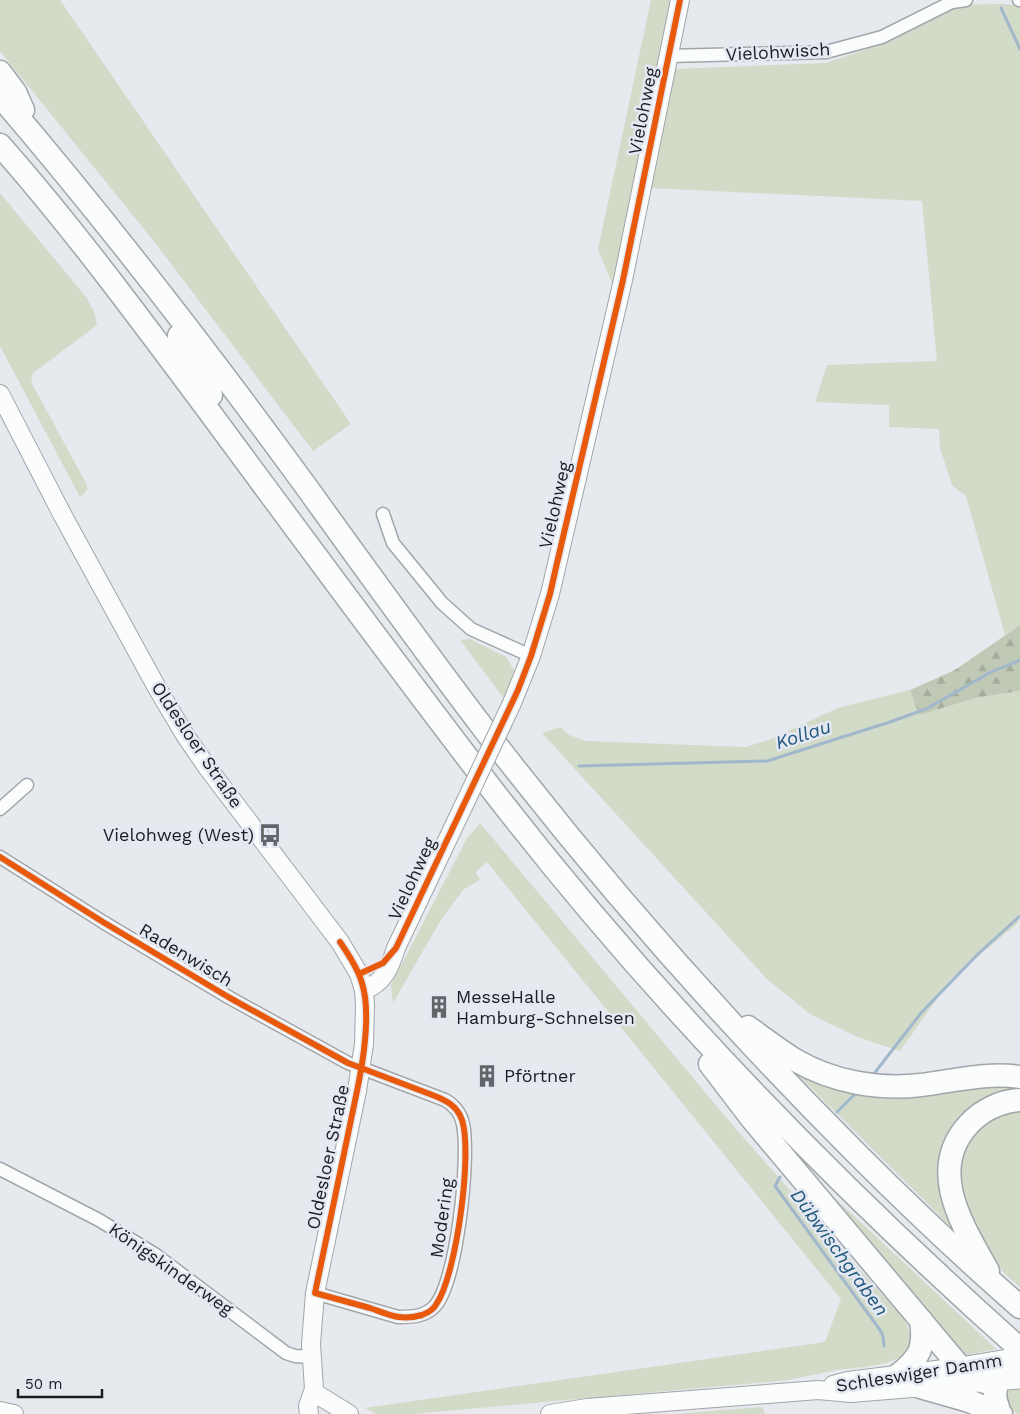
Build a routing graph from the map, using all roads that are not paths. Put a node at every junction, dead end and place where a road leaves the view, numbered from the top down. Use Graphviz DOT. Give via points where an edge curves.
graph roads {
  1 [pos="680,0"];
  2 [pos="966,0"];
  3 [pos="669,56"];
  4 [pos="0,72"];
  5 [pos="0,96"];
  6 [pos="36,138"];
  7 [pos="0,145"];
  8 [pos="143,271"];
  9 [pos="118,291"];
  10 [pos="197,369"];
  11 [pos="2,404"];
  12 [pos="276,446"];
  13 [pos="252,469"];
  14 [pos="383,514"];
  15 [pos="531,656"];
  16 [pos="27,785"];
  17 [pos="0,809"];
  18 [pos="0,857"];
  19 [pos="361,982"];
  20 [pos="708,999"];
  21 [pos="677,1010"];
  22 [pos="361,1069"];
  23 [pos="1020,1077"];
  24 [pos="1020,1100"];
  25 [pos="0,1169"];
  26 [pos="999,1289"];
  27 [pos="315,1293"];
  28 [pos="1020,1307"];
  29 [pos="921,1320"];
  30 [pos="1020,1349"];
  31 [pos="312,1357"];
  32 [pos="960,1367"];
  33 [pos="1008,1372"];
  34 [pos="898,1375"];
  35 [pos="920,1387"];
  36 [pos="818,1390"];
  37 [pos="316,1392"];
  38 [pos="0,1411"];
  39 [pos="14,1414"];
  40 [pos="309,1414"];
  41 [pos="328,1414"];
  42 [pos="349,1414"];
  43 [pos="550,1414"];
  44 [pos="1002,1414"];
  1 -- 3 [label="main road, Vielohweg"];
  2 -- 3 [label="street, Vielohwisch" via="952,2 882,37 826,52"];
  3 -- 15 [label="main road, Vielohweg" via="623,280 550,594"];
  4 -- 6 [label="highway" via="14,92"];
  5 -- 6 [label="highway"];
  6 -- 8 [label="highway"];
  7 -- 9 [label="highway"];
  8 -- 10 [label="highway"];
  8 -- 12 [label="highway"];
  9 -- 10 [label="highway"];
  9 -- 13 [label="highway"];
  10 -- 12 [label="highway"];
  10 -- 13 [label="highway"];
  11 -- 19 [label="main road, Oldesloer Straße" via="185,735 340,942"];
  12 -- 20 [label="highway" via="570,838"];
  13 -- 21 [label="highway" via="489,786 578,896"];
  14 -- 15 [label="street" via="392,543 442,603 471,629"];
  15 -- 19 [label="main road, Vielohweg, bridge" via="391,964 372,988"];
  16 -- 17 [label="street"];
  18 -- 22 [label="street, Radenwisch" via="230,998"];
  19 -- 22 [label="main road, Oldesloer Straße" via="365,1015"];
  20 -- 23 [label="highway" via="794,1059 847,1081 900,1087 988,1076"];
  20 -- 26 [label="highway" via="822,1118"];
  21 -- 29 [label="highway" via="703,1055 752,1119"];
  21 -- 30 [label="highway" via="861,1202"];
  22 -- 27 [label="main road, Oldesloer Straße"];
  22 -- 27 [label="street, Modering" via="445,1100 460,1115 464,1159 455,1249 441,1297 433,1309 424,1314 398,1317"];
  24 -- 26 [label="highway" via="1004,1102 973,1120 957,1142 950,1168 950,1187 960,1220"];
  25 -- 31 [label="street, Königskinderweg" via="99,1220 156,1255 286,1353"];
  26 -- 28 [label="highway"];
  27 -- 31 [label="main road, Oldesloer Straße"];
  29 -- 32 [label="highway"];
  29 -- 34 [label="highway" via="923,1339 920,1352"];
  31 -- 37 [label="main road, Oldesloer Straße"];
  32 -- 33 [label="highway" via="970,1376"];
  32 -- 34 [label="main road, Schleswiger Damm"];
  33 -- 35 [label="main road, Schleswiger Damm"];
  33 -- 44 [label="highway" via="996,1388 995,1398"];
  34 -- 36 [label="main road, Schleswiger Damm" via="848,1381"];
  35 -- 36 [label="main road, Schleswiger Damm" via="851,1393"];
  35 -- 44 [label="highway"];
  36 -- 43 [label="main road, Schleswiger Damm" via="587,1408"];
  37 -- 40 [label="main road, Oldesloer Straße" via="308,1406"];
  37 -- 41 [label="main road, Oldesloer Straße" via="326,1404"];
  37 -- 42 [label="main road"];
  38 -- 39 [label="main road"];
}
